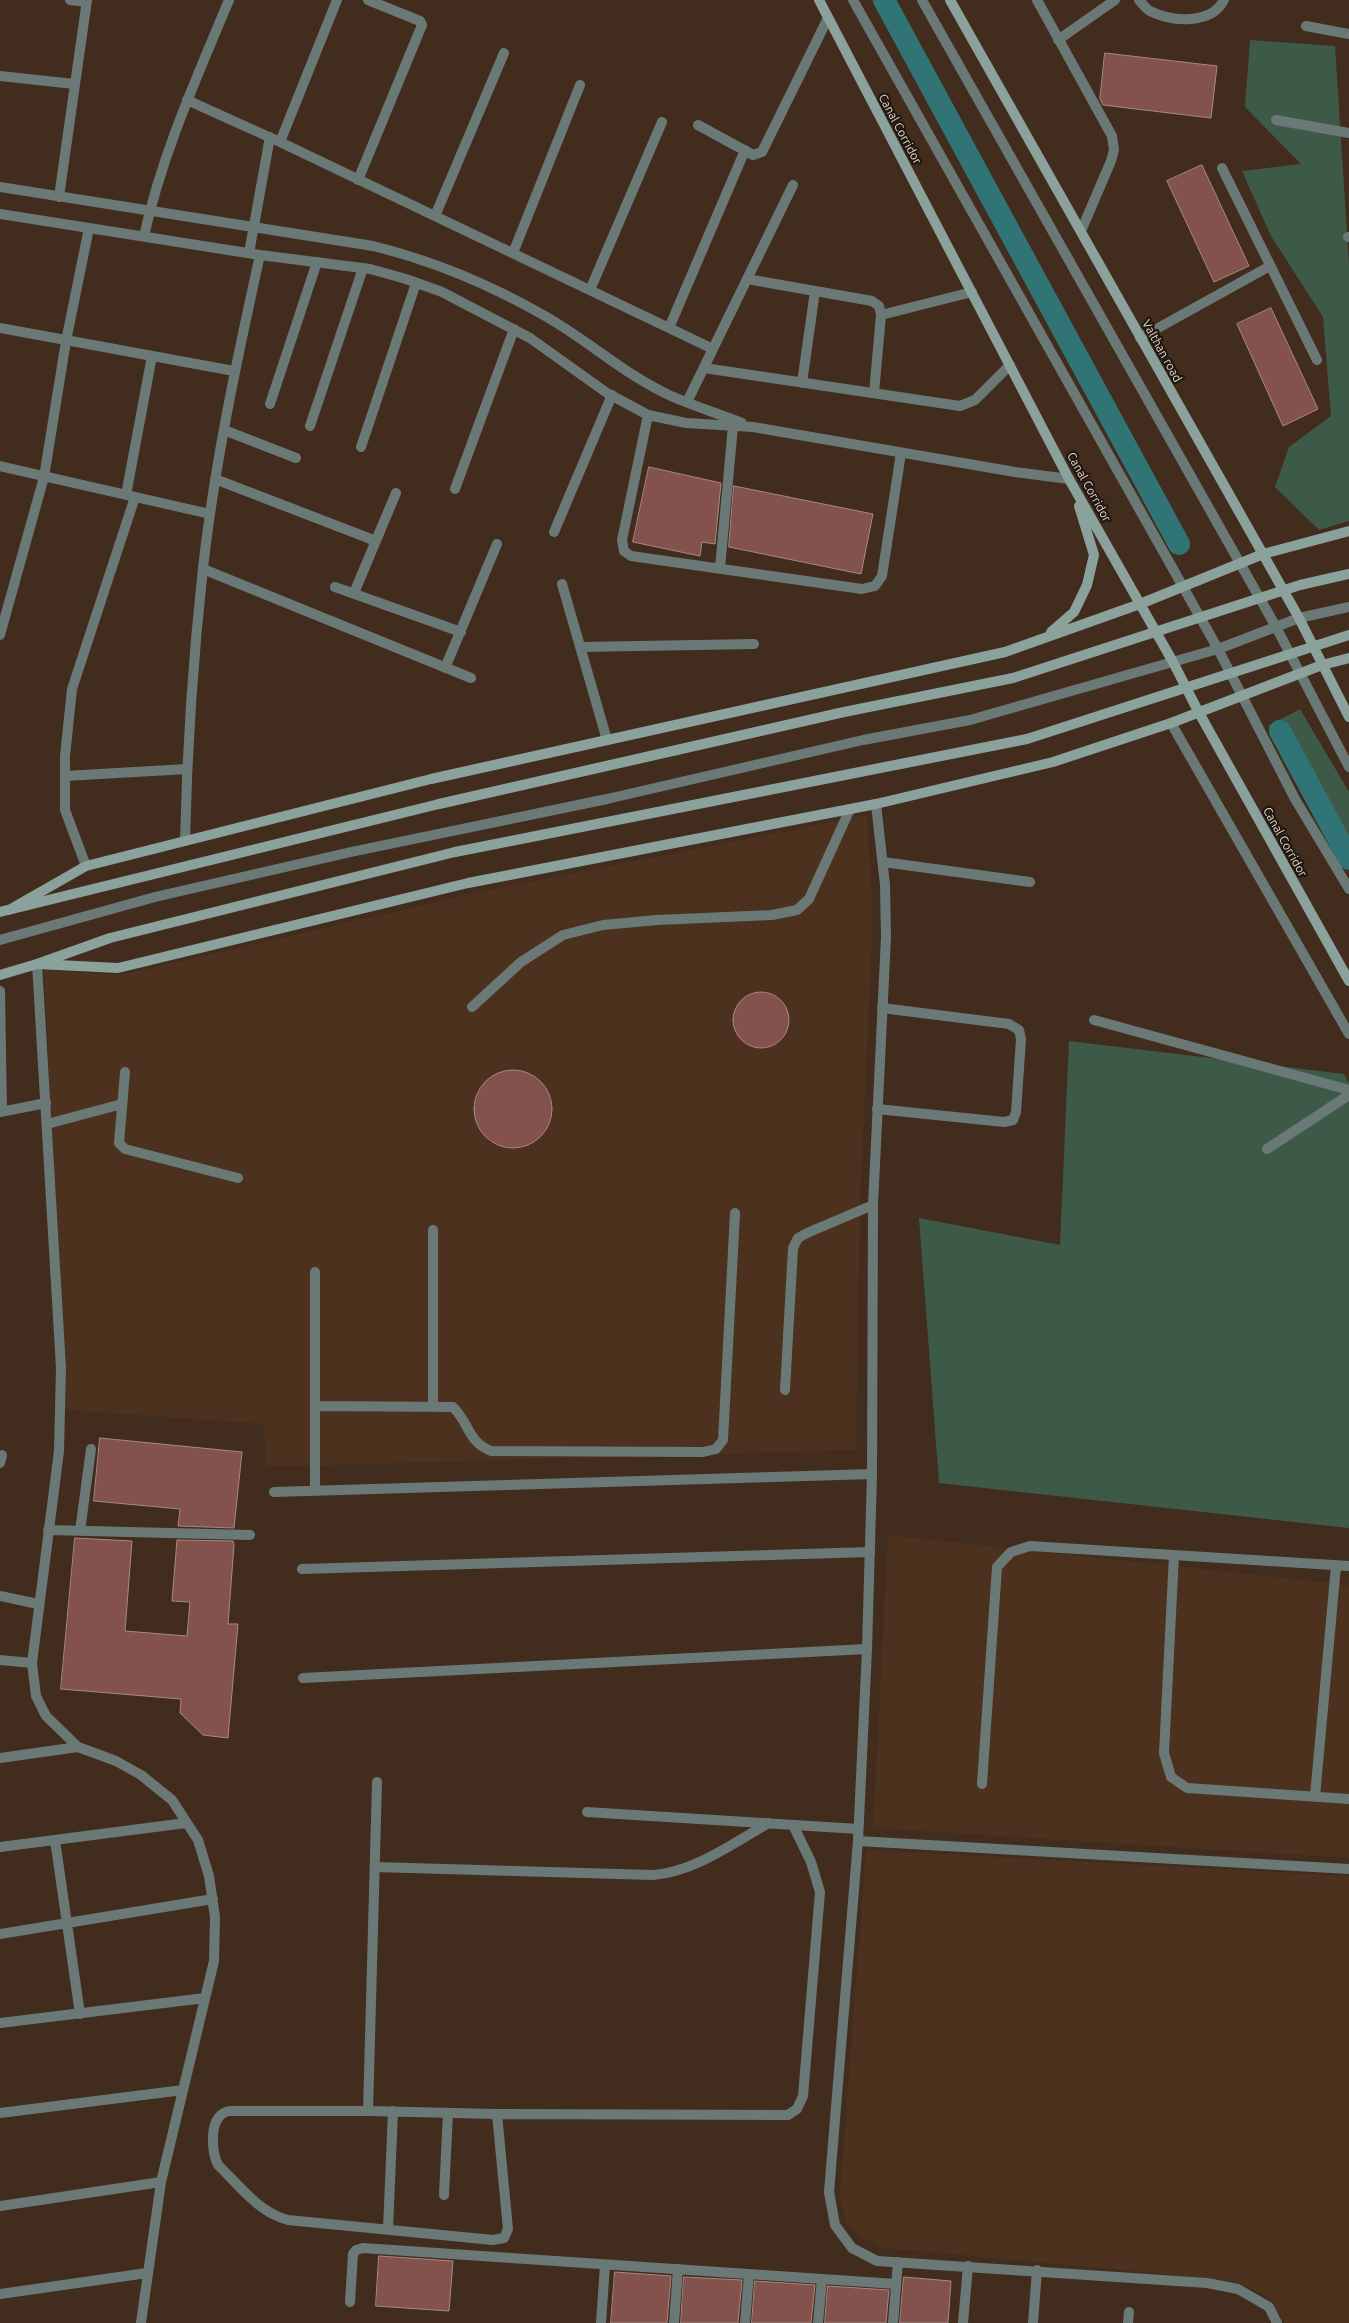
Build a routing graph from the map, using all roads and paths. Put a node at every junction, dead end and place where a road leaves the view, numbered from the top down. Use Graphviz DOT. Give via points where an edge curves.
graph roads {
  1 [pos="70,0"];
  2 [pos="229,0"];
  3 [pos="337,0"];
  4 [pos="368,0"];
  5 [pos="819,0"];
  6 [pos="853,0"];
  7 [pos="922,0"];
  8 [pos="950,0"];
  9 [pos="1037,0"];
  10 [pos="1115,0"];
  11 [pos="1139,0"];
  12 [pos="1224,0"];
  13 [pos="86,1"];
  14 [pos="828,18"];
  15 [pos="1306,26"];
  16 [pos="1349,34"];
  17 [pos="1058,40"];
  18 [pos="504,53"];
  19 [pos="0,76"];
  20 [pos="74,84"];
  21 [pos="580,85"];
  22 [pos="187,100"];
  23 [pos="1276,120"];
  24 [pos="662,122"];
  25 [pos="698,126"];
  26 [pos="1349,133"];
  27 [pos="270,137"];
  28 [pos="280,142"];
  29 [pos="745,150"];
  30 [pos="1222,168"];
  31 [pos="358,180"];
  32 [pos="793,185"];
  33 [pos="0,187"];
  34 [pos="58,197"];
  35 [pos="150,211"];
  36 [pos="0,214"];
  37 [pos="435,216"];
  38 [pos="253,227"];
  39 [pos="89,228"];
  40 [pos="1081,231"];
  41 [pos="144,236"];
  42 [pos="249,253"];
  43 [pos="513,253"];
  44 [pos="260,255"];
  45 [pos="317,262"];
  46 [pos="1270,266"];
  47 [pos="363,268"];
  48 [pos="747,279"];
  49 [pos="416,283"];
  50 [pos="590,290"];
  51 [pos="815,291"];
  52 [pos="972,292"];
  53 [pos="881,315"];
  54 [pos="0,328"];
  55 [pos="669,328"];
  56 [pos="514,329"];
  57 [pos="1140,338"];
  58 [pos="66,341"];
  59 [pos="713,349"];
  60 [pos="152,356"];
  61 [pos="1317,360"];
  62 [pos="1010,365"];
  63 [pos="704,368"];
  64 [pos="234,371"];
  65 [pos="802,383"];
  66 [pos="874,393"];
  67 [pos="612,396"];
  68 [pos="687,402"];
  69 [pos="270,404"];
  70 [pos="648,415"];
  71 [pos="310,426"];
  72 [pos="733,426"];
  73 [pos="753,427"];
  74 [pos="224,430"];
  75 [pos="361,447"];
  76 [pos="901,453"];
  77 [pos="296,458"];
  78 [pos="0,466"];
  79 [pos="44,477"];
  80 [pos="215,479"];
  81 [pos="1069,479"];
  82 [pos="455,489"];
  83 [pos="396,492"];
  84 [pos="130,496"];
  85 [pos="210,514"];
  86 [pos="1349,531"];
  87 [pos="554,532"];
  88 [pos="376,541"];
  89 [pos="497,544"];
  90 [pos="1263,554"];
  91 [pos="1241,563"];
  92 [pos="720,568"];
  93 [pos="203,570"];
  94 [pos="1349,574"];
  95 [pos="562,584"];
  96 [pos="1182,586"];
  97 [pos="335,587"];
  98 [pos="354,593"];
  99 [pos="1140,604"];
  100 [pos="1349,607"];
  101 [pos="1299,618"];
  102 [pos="1276,627"];
  103 [pos="461,632"];
  104 [pos="0,635"];
  105 [pos="1349,635"];
  106 [pos="1047,636"];
  107 [pos="754,644"];
  108 [pos="580,647"];
  109 [pos="1218,649"];
  110 [pos="1349,658"];
  111 [pos="1173,662"];
  112 [pos="1322,665"];
  113 [pos="445,668"];
  114 [pos="1299,674"];
  115 [pos="470,678"];
  116 [pos="1241,695"];
  117 [pos="1198,712"];
  118 [pos="1349,717"];
  119 [pos="1170,723"];
  120 [pos="607,740"];
  121 [pos="1349,767"];
  122 [pos="187,769"];
  123 [pos="65,776"];
  124 [pos="876,804"];
  125 [pos="850,809"];
  126 [pos="185,841"];
  127 [pos="883,862"];
  128 [pos="86,866"];
  129 [pos="1030,882"];
  130 [pos="1349,889"];
  131 [pos="4,911"];
  132 [pos="0,940"];
  133 [pos="37,964"];
  134 [pos="0,974"];
  135 [pos="1349,981"];
  136 [pos="0,990"];
  137 [pos="472,1007"];
  138 [pos="882,1008"];
  139 [pos="1094,1020"];
  140 [pos="1349,1034"];
  141 [pos="125,1072"];
  142 [pos="1349,1090"];
  143 [pos="1349,1095"];
  144 [pos="46,1103"];
  145 [pos="122,1104"];
  146 [pos="877,1109"];
  147 [pos="1,1112"];
  148 [pos="47,1124"];
  149 [pos="1267,1149"];
  150 [pos="238,1178"];
  151 [pos="873,1205"];
  152 [pos="735,1213"];
  153 [pos="433,1230"];
  154 [pos="315,1272"];
  155 [pos="785,1390"];
  156 [pos="315,1406"];
  157 [pos="433,1407"];
  158 [pos="92,1449"];
  159 [pos="872,1474"];
  160 [pos="315,1490"];
  161 [pos="274,1492"];
  162 [pos="48,1530"];
  163 [pos="80,1531"];
  164 [pos="250,1535"];
  165 [pos="870,1552"];
  166 [pos="1174,1555"];
  167 [pos="1336,1566"];
  168 [pos="1349,1566"];
  169 [pos="302,1569"];
  170 [pos="0,1596"];
  171 [pos="38,1604"];
  172 [pos="867,1649"];
  173 [pos="0,1660"];
  174 [pos="32,1663"];
  175 [pos="303,1678"];
  176 [pos="78,1747"];
  177 [pos="0,1758"];
  178 [pos="377,1782"];
  179 [pos="982,1784"];
  180 [pos="1315,1796"];
  181 [pos="1349,1799"];
  182 [pos="587,1812"];
  183 [pos="186,1823"];
  184 [pos="769,1823"];
  185 [pos="793,1825"];
  186 [pos="858,1829"];
  187 [pos="55,1840"];
  188 [pos="858,1841"];
  189 [pos="0,1847"];
  190 [pos="375,1867"];
  191 [pos="1349,1870"];
  192 [pos="212,1899"];
  193 [pos="67,1923"];
  194 [pos="0,1934"];
  195 [pos="205,1998"];
  196 [pos="80,2014"];
  197 [pos="0,2023"];
  198 [pos="183,2090"];
  199 [pos="368,2111"];
  200 [pos="393,2112"];
  201 [pos="0,2113"];
  202 [pos="448,2113"];
  203 [pos="497,2114"];
  204 [pos="161,2182"];
  205 [pos="444,2195"];
  206 [pos="0,2206"];
  207 [pos="388,2229"];
  208 [pos="898,2262"];
  209 [pos="605,2265"];
  210 [pos="968,2266"];
  211 [pos="678,2269"];
  212 [pos="1037,2270"];
  213 [pos="147,2273"];
  214 [pos="749,2274"];
  215 [pos="822,2279"];
  216 [pos="896,2284"];
  217 [pos="0,2294"];
  218 [pos="350,2302"];
  219 [pos="141,2323"];
  220 [pos="601,2323"];
  221 [pos="674,2323"];
  222 [pos="745,2323"];
  223 [pos="818,2323"];
  224 [pos="893,2323"];
  225 [pos="963,2323"];
  226 [pos="1033,2323"];
  227 [pos="1277,2323"];
  1 -- 13 [label="street"];
  2 -- 22 [label="street"];
  3 -- 28 [label="street"];
  4 -- 31 [label="street" via="422,25"];
  5 -- 14 [label="main road, Canal Corridor"];
  6 -- 96 [label="street"];
  7 -- 91 [label="street"];
  8 -- 40 [label="main road, Valthan road"];
  9 -- 17 [label="street"];
  10 -- 17 [label="street"];
  11 -- 12 [label="street" via="1149,11 1177,19 1202,18 1214,12"];
  13 -- 20 [label="street"];
  14 -- 29 [label="street" via="762,152 753,155"];
  14 -- 52 [label="main road, Canal Corridor"];
  15 -- 16 [label="street"];
  17 -- 40 [label="street" via="1112,136 1114,150"];
  18 -- 37 [label="street"];
  19 -- 20 [label="street"];
  20 -- 34 [label="street"];
  21 -- 43 [label="street"];
  22 -- 27 [label="street"];
  22 -- 35 [label="street"];
  23 -- 26 [label="street"];
  24 -- 50 [label="street"];
  25 -- 29 [label="street"];
  27 -- 28 [label="street"];
  27 -- 38 [label="street"];
  28 -- 31 [label="street"];
  29 -- 55 [label="street"];
  30 -- 46 [label="street"];
  31 -- 37 [label="street"];
  32 -- 48 [label="street"];
  33 -- 34 [label="street"];
  34 -- 35 [label="street"];
  35 -- 38 [label="street"];
  35 -- 41 [label="street"];
  36 -- 39 [label="street"];
  37 -- 43 [label="street"];
  38 -- 42 [label="street"];
  38 -- 68 [label="street" via="373,246 452,270 546,317 616,366"];
  39 -- 41 [label="street"];
  39 -- 58 [label="street"];
  40 -- 57 [label="main road, Valthan road"];
  41 -- 42 [label="street"];
  42 -- 44 [label="street"];
  43 -- 50 [label="street"];
  44 -- 45 [label="street"];
  44 -- 64 [label="street"];
  45 -- 47 [label="street"];
  45 -- 69 [label="street"];
  46 -- 57 [label="street"];
  46 -- 61 [label="street"];
  47 -- 49 [label="street"];
  47 -- 71 [label="street"];
  48 -- 51 [label="street"];
  48 -- 59 [label="street"];
  49 -- 56 [label="street" via="442,292"];
  49 -- 75 [label="street"];
  50 -- 55 [label="street"];
  51 -- 53 [label="street" via="872,301 879,306"];
  51 -- 65 [label="street"];
  52 -- 53 [label="street"];
  52 -- 62 [label="main road, Canal Corridor"];
  53 -- 66 [label="street"];
  54 -- 58 [label="street"];
  55 -- 59 [label="street"];
  56 -- 67 [label="street"];
  56 -- 82 [label="street"];
  57 -- 90 [label="main road, Valthan road"];
  58 -- 60 [label="street"];
  58 -- 79 [label="street"];
  59 -- 63 [label="street"];
  60 -- 64 [label="street"];
  60 -- 84 [label="street"];
  62 -- 66 [label="street" via="975,400 960,406"];
  62 -- 81 [label="main road, Canal Corridor"];
  63 -- 65 [label="street"];
  63 -- 68 [label="street"];
  64 -- 74 [label="street"];
  65 -- 66 [label="street"];
  67 -- 70 [label="street"];
  67 -- 87 [label="street"];
  68 -- 73 [label="street"];
  70 -- 72 [label="street" via="686,423"];
  70 -- 92 [label="street" via="622,540 624,551 631,556"];
  72 -- 73 [label="street"];
  72 -- 92 [label="street"];
  73 -- 76 [label="street"];
  74 -- 77 [label="street"];
  74 -- 80 [label="street"];
  76 -- 81 [label="street"];
  76 -- 92 [label="street" via="882,576 875,586 862,589"];
  78 -- 79 [label="street"];
  79 -- 84 [label="street"];
  79 -- 104 [label="street"];
  80 -- 85 [label="street"];
  80 -- 88 [label="street"];
  81 -- 99 [label="main road, Canal Corridor"];
  81 -- 106 [label="main road" via="1094,555 1087,585 1074,612"];
  83 -- 88 [label="street"];
  84 -- 85 [label="street"];
  84 -- 123 [label="street" via="72,689 64,756"];
  85 -- 93 [label="street"];
  86 -- 90 [label="main road"];
  88 -- 98 [label="street"];
  89 -- 103 [label="street"];
  90 -- 91 [label="main road"];
  90 -- 101 [label="main road, Valthan road"];
  91 -- 96 [label="main road"];
  91 -- 102 [label="street"];
  93 -- 113 [label="street"];
  93 -- 122 [label="street"];
  94 -- 131 [label="main road, bridge" via="1300,585 1013,678 844,712 439,804"];
  95 -- 108 [label="street"];
  96 -- 99 [label="main road"];
  96 -- 109 [label="street"];
  97 -- 98 [label="street"];
  98 -- 103 [label="street"];
  99 -- 106 [label="main road"];
  99 -- 111 [label="main road, Canal Corridor"];
  100 -- 101 [label="street"];
  101 -- 102 [label="street"];
  101 -- 112 [label="main road, Valthan road"];
  102 -- 109 [label="street"];
  102 -- 114 [label="street"];
  103 -- 113 [label="street"];
  105 -- 133 [label="main road, bridge" via="1027,739 455,852 110,938"];
  106 -- 120 [label="main road" via="1004,652"];
  107 -- 108 [label="street"];
  108 -- 120 [label="street"];
  109 -- 111 [label="street"];
  109 -- 116 [label="street"];
  110 -- 112 [label="main road"];
  111 -- 117 [label="main road, Canal Corridor"];
  111 -- 132 [label="street" via="970,720 863,740 607,799 333,856 156,897"];
  112 -- 114 [label="main road"];
  112 -- 118 [label="main road, Valthan road"];
  113 -- 115 [label="street"];
  114 -- 116 [label="main road"];
  114 -- 121 [label="street"];
  116 -- 117 [label="main road"];
  116 -- 130 [label="street" via="1295,799"];
  117 -- 119 [label="main road"];
  117 -- 135 [label="main road, Canal Corridor"];
  119 -- 124 [label="main road" via="1054,762"];
  119 -- 140 [label="street"];
  120 -- 126 [label="main road" via="431,779"];
  122 -- 123 [label="street"];
  122 -- 126 [label="street"];
  123 -- 128 [label="street" via="65,810"];
  124 -- 125 [label="main road"];
  124 -- 127 [label="street"];
  125 -- 133 [label="main road" via="468,883 118,968"];
  125 -- 137 [label="street" via="808,899 796,910 772,915 603,925 564,935 521,962"];
  126 -- 128 [label="main road"];
  127 -- 129 [label="street"];
  127 -- 138 [label="street" via="886,937"];
  128 -- 131 [label="main road"];
  133 -- 134 [label="main road"];
  133 -- 144 [label="street"];
  136 -- 147 [label="street"];
  138 -- 146 [label="street"];
  138 -- 146 [label="street" via="1010,1024 1019,1030 1021,1039 1016,1112 1012,1120 1004,1122"];
  139 -- 142 [label="street"];
  141 -- 145 [label="street"];
  143 -- 149 [label="street"];
  144 -- 147 [label="street"];
  144 -- 148 [label="street"];
  145 -- 148 [label="street"];
  145 -- 150 [label="street" via="119,1143 125,1149"];
  146 -- 151 [label="street"];
  148 -- 162 [label="street" via="61,1368 59,1451"];
  151 -- 155 [label="street" via="807,1232 798,1238 793,1248"];
  151 -- 159 [label="street"];
  152 -- 157 [label="street" via="723,1440 716,1449 703,1452 491,1451 479,1446 453,1407"];
  153 -- 157 [label="street"];
  154 -- 156 [label="street"];
  156 -- 157 [label="street"];
  156 -- 160 [label="street"];
  158 -- 163 [label="street"];
  159 -- 160 [label="street"];
  159 -- 165 [label="street"];
  160 -- 161 [label="street"];
  162 -- 163 [label="street"];
  162 -- 171 [label="street"];
  163 -- 164 [label="street"];
  165 -- 169 [label="street"];
  165 -- 172 [label="street"];
  166 -- 167 [label="street"];
  166 -- 179 [label="street" via="1030,1546 1012,1552 997,1568"];
  166 -- 180 [label="street" via="1164,1753 1170,1777 1187,1788"];
  167 -- 168 [label="street"];
  167 -- 180 [label="street"];
  170 -- 171 [label="street"];
  171 -- 174 [label="street"];
  172 -- 175 [label="street"];
  172 -- 186 [label="street"];
  173 -- 174 [label="street"];
  174 -- 176 [label="street" via="36,1696 46,1716"];
  176 -- 177 [label="street"];
  176 -- 183 [label="street" via="116,1761 141,1775 172,1800"];
  178 -- 190 [label="street"];
  180 -- 181 [label="street"];
  182 -- 184 [label="street"];
  183 -- 187 [label="street"];
  183 -- 192 [label="street" via="198,1840"];
  184 -- 185 [label="street"];
  184 -- 190 [label="street" via="672,1874"];
  185 -- 186 [label="street"];
  185 -- 203 [label="street" via="812,1862 820,1892 803,2096 797,2109 776,2115"];
  186 -- 188 [label="street"];
  187 -- 189 [label="street"];
  187 -- 193 [label="street"];
  188 -- 191 [label="street"];
  188 -- 208 [label="street" via="829,2192 835,2224 852,2248 877,2261"];
  190 -- 199 [label="street"];
  192 -- 193 [label="street"];
  192 -- 195 [label="street" via="214,1962"];
  193 -- 194 [label="street"];
  193 -- 196 [label="street"];
  195 -- 196 [label="street"];
  195 -- 198 [label="street"];
  196 -- 197 [label="street"];
  198 -- 201 [label="street"];
  198 -- 204 [label="street"];
  199 -- 200 [label="street"];
  199 -- 207 [label="street" via="229,2110 219,2115 214,2125 213,2156 263,2210 274,2216"];
  200 -- 202 [label="street"];
  200 -- 207 [label="street"];
  202 -- 203 [label="street"];
  202 -- 205 [label="street"];
  203 -- 207 [label="street" via="508,2230 504,2238 493,2240"];
  204 -- 206 [label="street"];
  204 -- 213 [label="street"];
  208 -- 210 [label="street"];
  208 -- 216 [label="street"];
  209 -- 211 [label="street"];
  209 -- 218 [label="street" via="363,2248 353,2254"];
  209 -- 220 [label="street"];
  210 -- 212 [label="street"];
  210 -- 225 [label="street"];
  211 -- 214 [label="street"];
  211 -- 221 [label="street"];
  212 -- 226 [label="street"];
  212 -- 227 [label="street" via="1207,2283 1238,2289 1269,2307"];
  213 -- 217 [label="street"];
  213 -- 219 [label="street"];
  214 -- 215 [label="street"];
  214 -- 222 [label="street"];
  215 -- 216 [label="street"];
  215 -- 223 [label="street"];
  216 -- 224 [label="street"];
}
